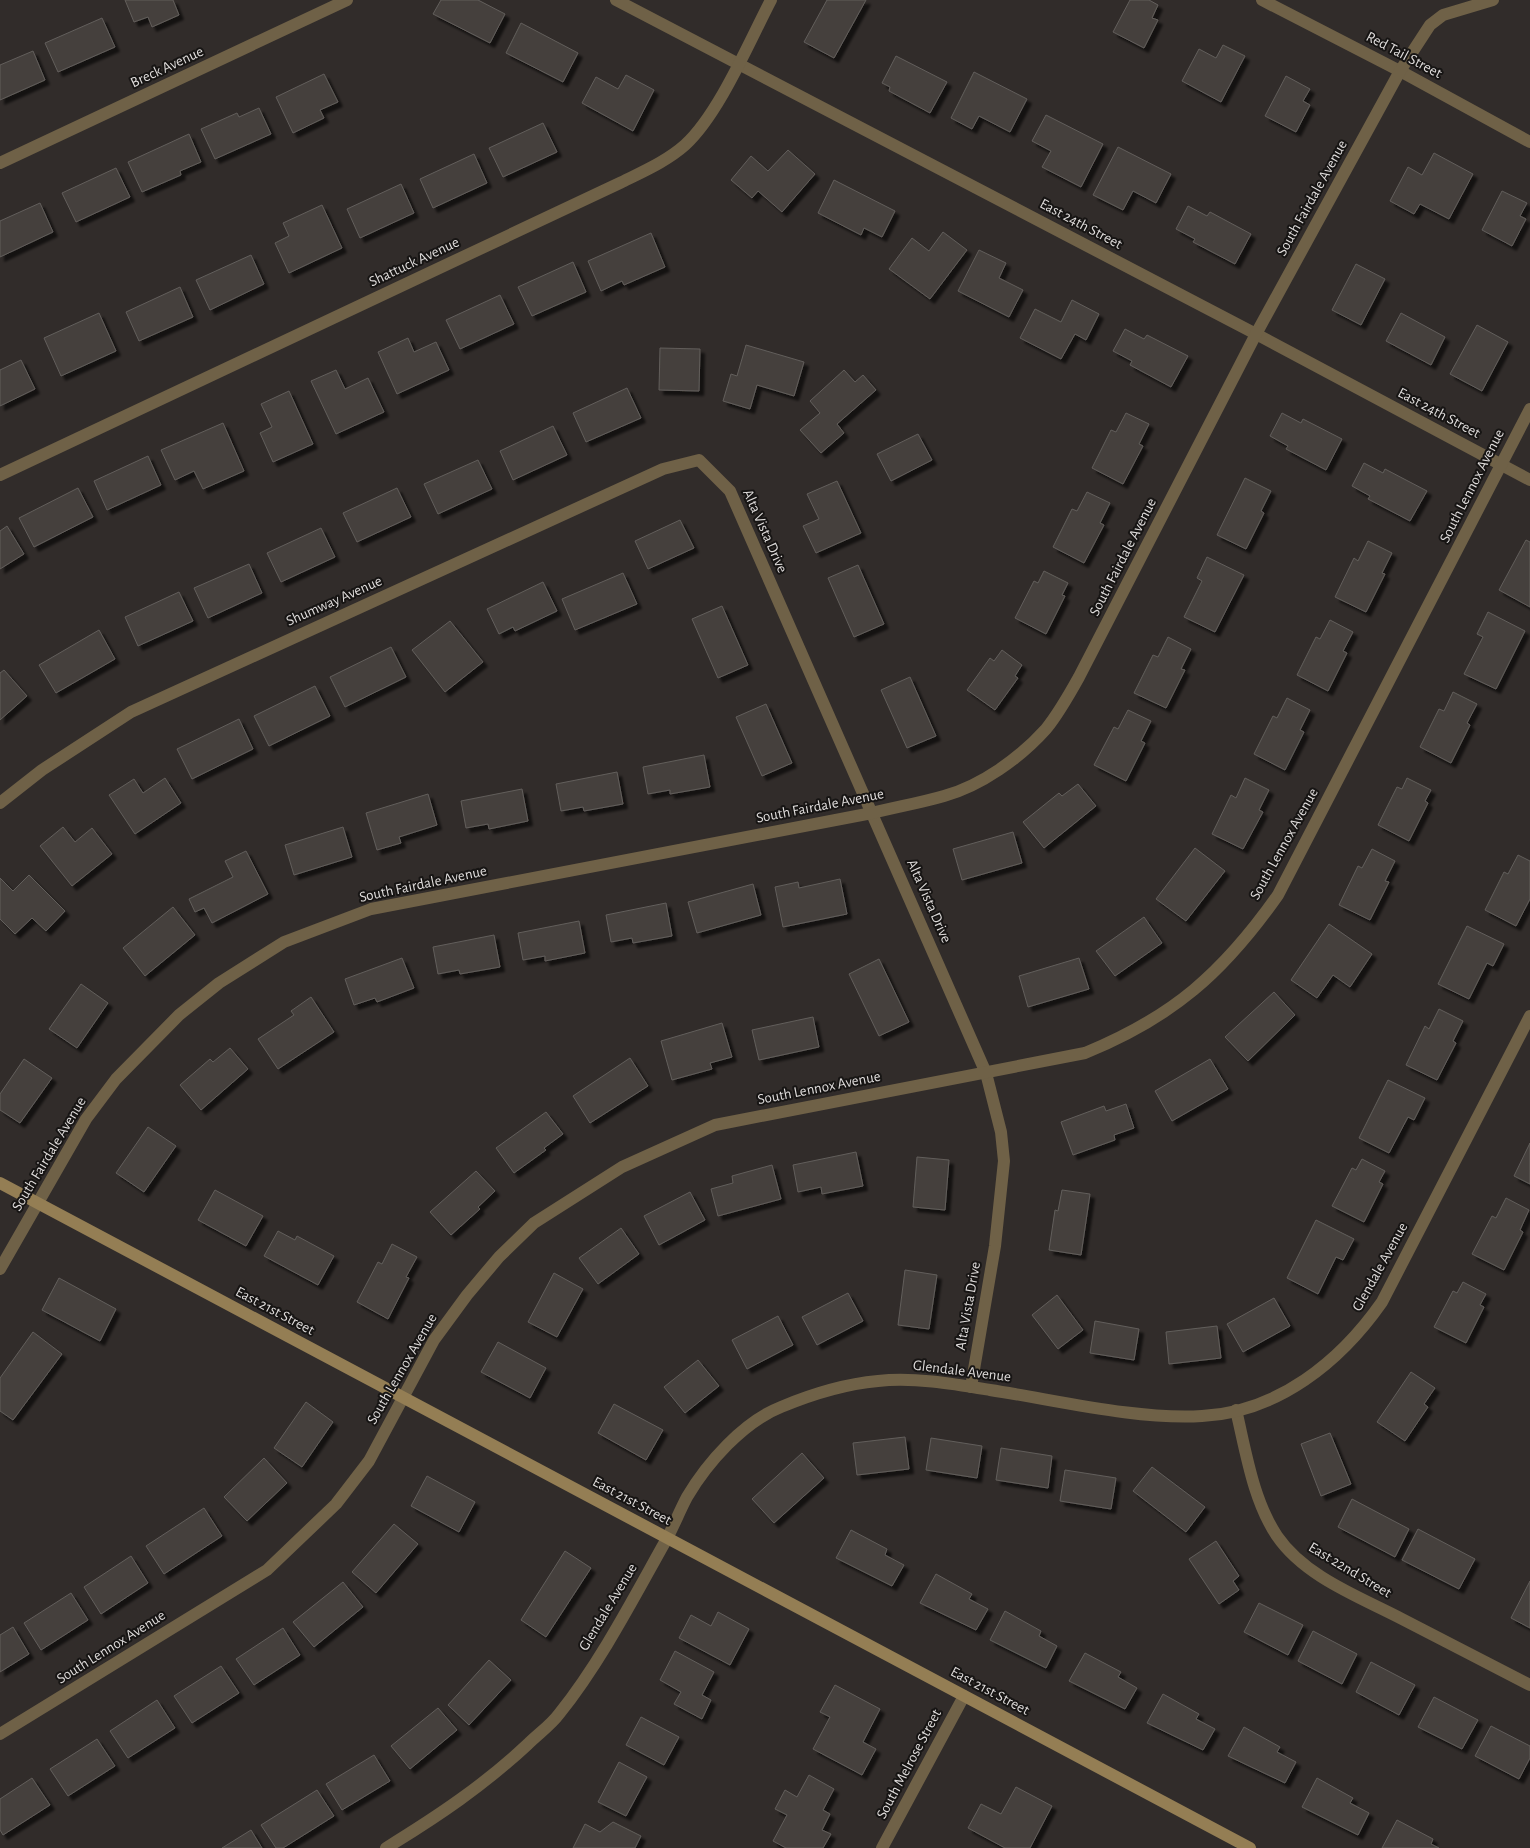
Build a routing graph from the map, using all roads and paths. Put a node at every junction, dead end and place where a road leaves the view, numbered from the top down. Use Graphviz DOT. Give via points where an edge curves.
graph roads {
  1 [pos="347,0"];
  2 [pos="616,0"];
  3 [pos="771,0"];
  4 [pos="1262,0"];
  5 [pos="1493,0"];
  6 [pos="738,62"];
  7 [pos="1400,71"];
  8 [pos="1530,142"];
  9 [pos="0,162"];
  10 [pos="1256,334"];
  11 [pos="1530,409"];
  12 [pos="699,460"];
  13 [pos="1502,465"];
  14 [pos="0,476"];
  15 [pos="1530,480"];
  16 [pos="0,803"];
  17 [pos="872,813"];
  18 [pos="1530,1016"];
  19 [pos="986,1073"];
  20 [pos="0,1183"];
  21 [pos="38,1203"];
  22 [pos="0,1269"];
  23 [pos="970,1387"];
  24 [pos="403,1397"];
  25 [pos="1236,1410"];
  26 [pos="668,1538"];
  27 [pos="1530,1685"];
  28 [pos="964,1696"];
  29 [pos="0,1734"];
  30 [pos="386,1848"];
  31 [pos="882,1848"];
  32 [pos="1250,1848"];
  1 -- 9 [label="street, Breck Avenue"];
  2 -- 6 [label="street, East 24th Street"];
  3 -- 6 [label="street, Shattuck Avenue"];
  4 -- 7 [label="street, Red Tail Street"];
  5 -- 7 [label="street, South Fairdale Avenue" via="1443,15 1430,25"];
  6 -- 10 [label="street, East 24th Street"];
  6 -- 14 [label="street, Shattuck Avenue" via="700,130 684,146 654,166"];
  7 -- 8 [label="street, Red Tail Street"];
  7 -- 10 [label="street, South Fairdale Avenue"];
  10 -- 13 [label="street, East 24th Street"];
  10 -- 17 [label="street, South Fairdale Avenue" via="1079,677 1046,728 1017,755 983,779 946,796"];
  11 -- 13 [label="street, South Lennox Avenue"];
  12 -- 16 [label="street, Shumway Avenue" via="664,469 131,712 42,770"];
  12 -- 17 [label="street, Alta Vista Drive" via="730,491"];
  13 -- 15 [label="street, East 24th Street"];
  13 -- 19 [label="street, South Lennox Avenue" via="1278,895 1233,954 1200,986 1162,1015 1122,1038 1084,1053"];
  17 -- 19 [label="street, Alta Vista Drive"];
  17 -- 21 [label="street, South Fairdale Avenue" via="371,909 284,942 219,983 147,1046 116,1079 86,1119"];
  18 -- 25 [label="street, Glendale Avenue" via="1382,1302 1365,1326 1316,1373 1288,1391"];
  19 -- 23 [label="street, Alta Vista Drive" via="1002,1132 1004,1161 995,1246"];
  19 -- 24 [label="street, South Lennox Avenue" via="715,1125 622,1167 534,1223 499,1257 434,1340"];
  20 -- 21 [label="street, East 21st Street"];
  21 -- 22 [label="street, South Fairdale Avenue"];
  21 -- 24 [label="street, East 21st Street"];
  23 -- 25 [label="street, Glendale Avenue" via="1140,1414 1205,1416"];
  23 -- 26 [label="street, Glendale Avenue" via="880,1380 837,1388 777,1408 742,1431 709,1464 688,1496"];
  24 -- 26 [label="street, East 21st Street"];
  24 -- 29 [label="street, South Lennox Avenue" via="369,1461 336,1504 267,1570"];
  25 -- 27 [label="street, East 22nd Street" via="1256,1490 1267,1518 1296,1558 1338,1585"];
  26 -- 28 [label="street, East 21st Street"];
  26 -- 30 [label="street, Glendale Avenue" via="606,1645 558,1715 500,1770 461,1801"];
  28 -- 31 [label="street, South Melrose Street"];
  28 -- 32 [label="street, East 21st Street"];
}
